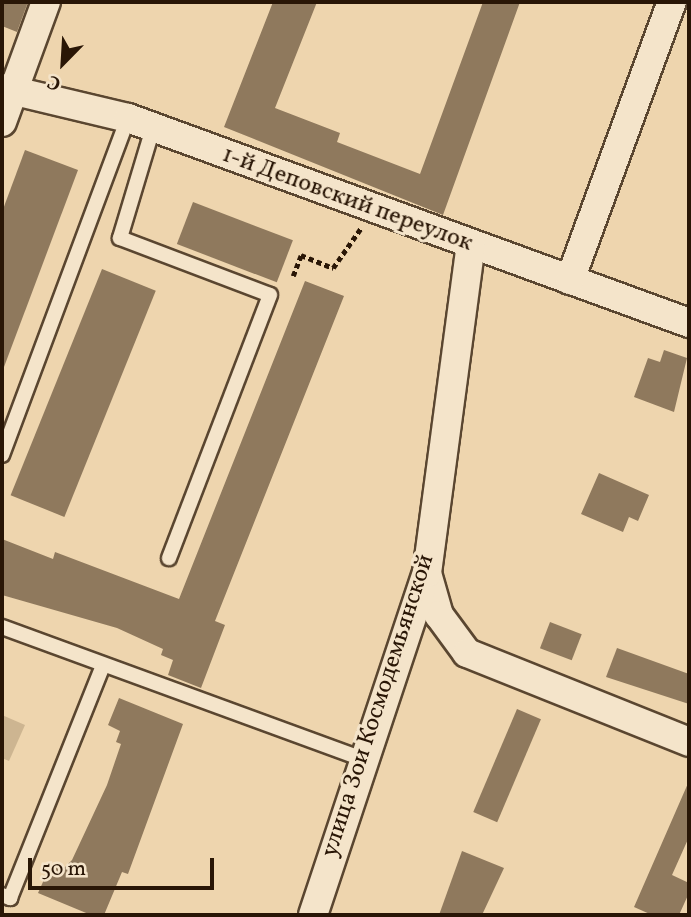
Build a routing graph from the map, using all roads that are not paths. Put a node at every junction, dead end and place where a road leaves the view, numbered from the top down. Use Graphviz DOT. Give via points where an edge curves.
graph roads {
  1 [pos="46,2"];
  2 [pos="672,2"];
  3 [pos="7,90"];
  4 [pos="2,122"];
  5 [pos="141,123"];
  6 [pos="471,245"];
  7 [pos="570,280"];
  8 [pos="689,323"];
  9 [pos="2,455"];
  10 [pos="169,558"];
  11 [pos="427,573"];
  12 [pos="2,627"];
  13 [pos="103,666"];
  14 [pos="689,742"];
  15 [pos="363,759"];
  16 [pos="2,895"];
  17 [pos="313,915"];
  1 -- 3 [label="street"];
  2 -- 7 [label="street"];
  3 -- 4 [label="street"];
  3 -- 5 [label="street, 1-й Деповский переулок"];
  5 -- 6 [label="street, 1-й Деповский переулок"];
  5 -- 9 [label="lane"];
  5 -- 10 [label="lane" via="120,238 270,295"];
  6 -- 7 [label="street, 1-й Деповский переулок"];
  6 -- 11 [label="street, улица Зои Космодемьянской"];
  7 -- 8 [label="street, 1-й Деповский переулок"];
  11 -- 14 [label="street" via="439,615 467,653"];
  11 -- 15 [label="street, улица Зои Космодемьянской"];
  12 -- 13 [label="lane"];
  13 -- 15 [label="lane"];
  13 -- 16 [label="lane" via="9,898"];
  15 -- 17 [label="street, улица Зои Космодемьянской"];
}
